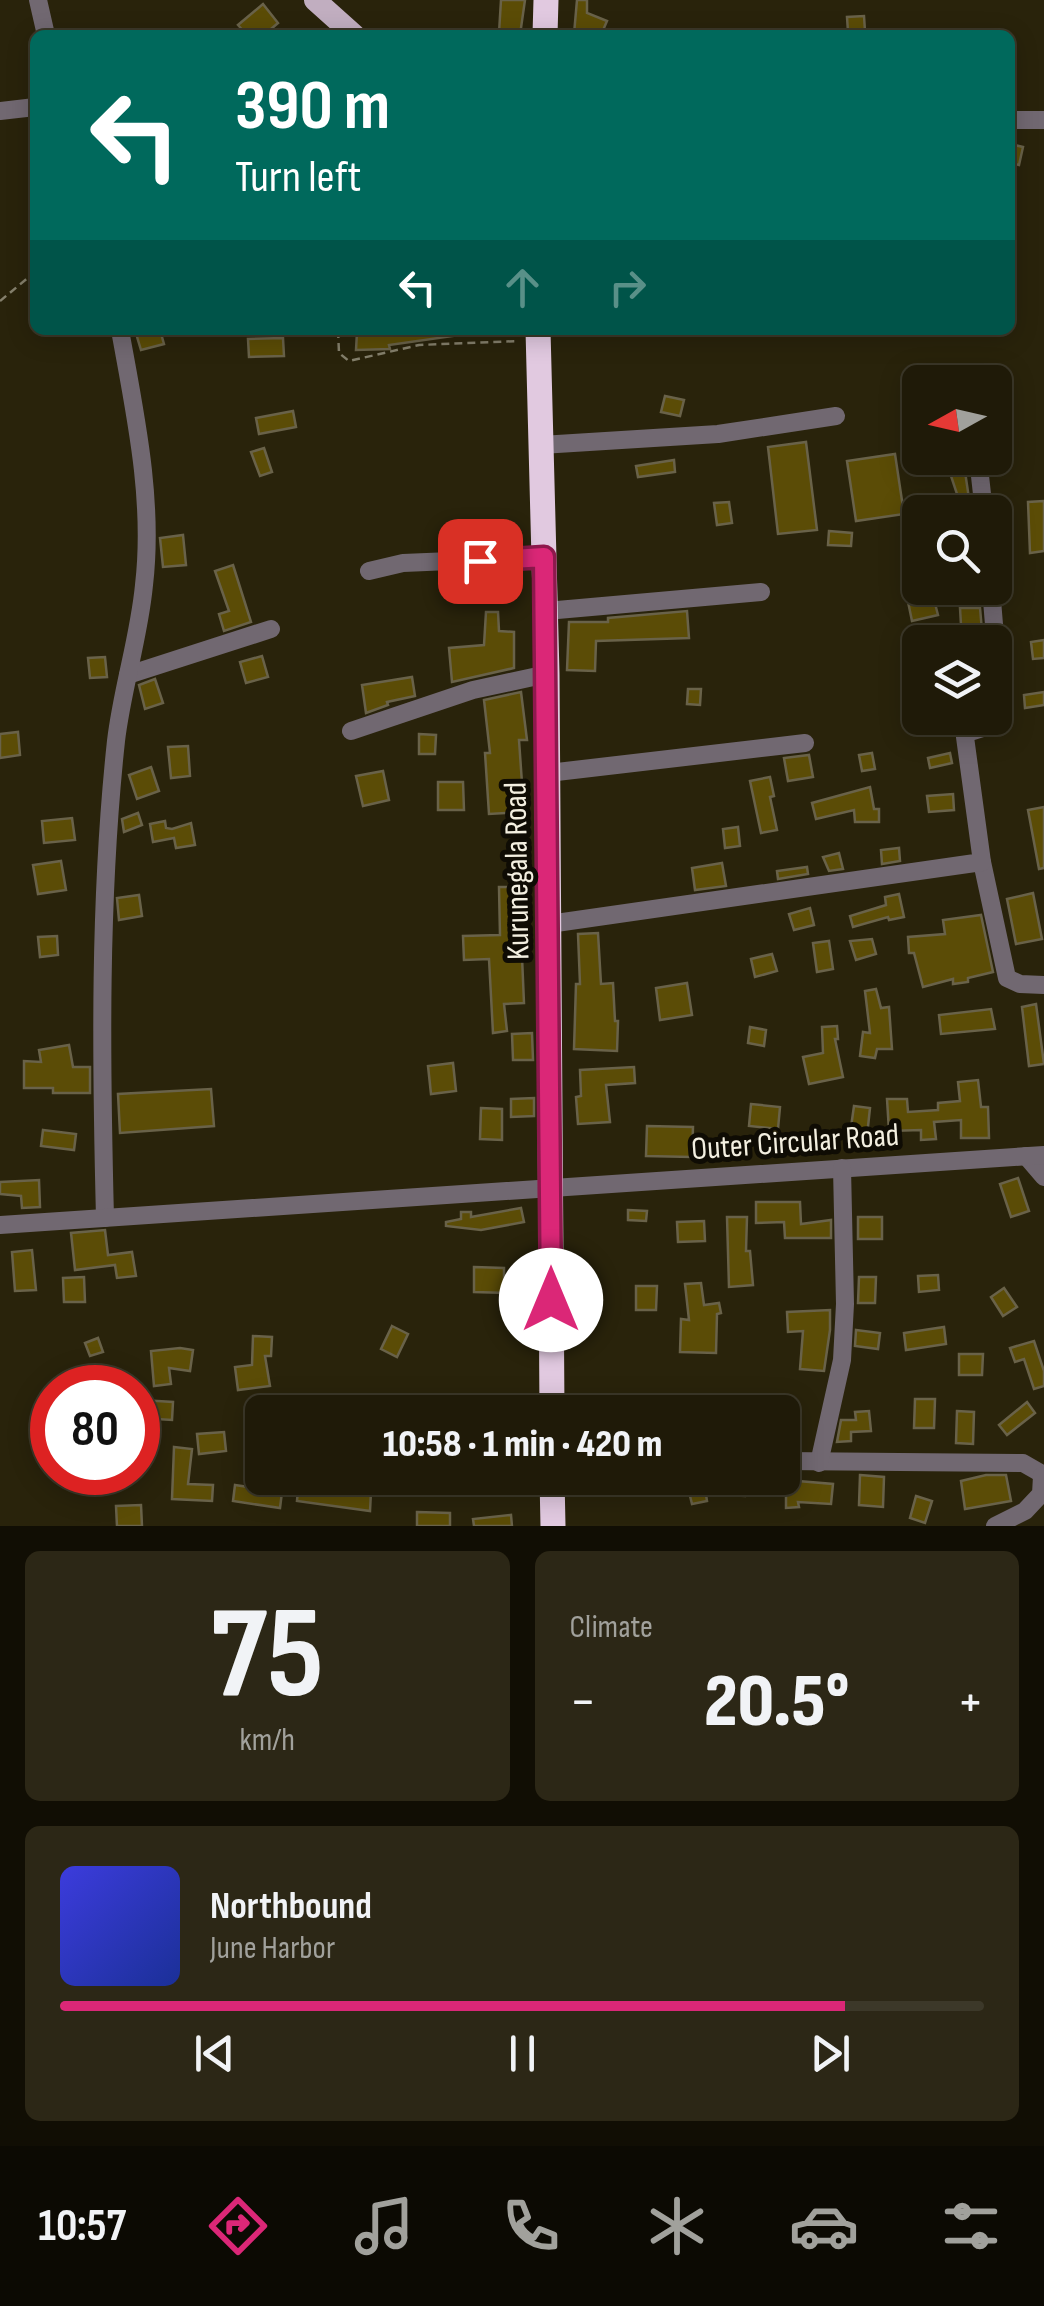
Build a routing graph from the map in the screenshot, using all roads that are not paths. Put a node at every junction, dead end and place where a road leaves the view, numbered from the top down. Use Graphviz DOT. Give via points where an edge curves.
graph roads {
  1 [pos="38,0"];
  2 [pos="314,0"];
  3 [pos="546,0"];
  4 [pos="45,30"];
  5 [pos="348,30"];
  6 [pos="546,30"];
  7 [pos="30,108"];
  8 [pos="0,111"];
  9 [pos="1015,120"];
  10 [pos="1044,120"];
  11 [pos="121,335"];
  12 [pos="538,335"];
  13 [pos="836,416"];
  14 [pos="541,445"];
  15 [pos="544,557"];
  16 [pos="370,571"];
  17 [pos="761,592"];
  18 [pos="993,605"];
  19 [pos="546,611"];
  20 [pos="271,630"];
  21 [pos="547,674"];
  22 [pos="128,675"];
  23 [pos="351,731"];
  24 [pos="805,743"];
  25 [pos="548,773"];
  26 [pos="982,862"];
  27 [pos="549,924"];
  28 [pos="1044,985"];
  29 [pos="1035,1156"];
  30 [pos="842,1168"];
  31 [pos="1044,1177"];
  32 [pos="551,1186"];
  33 [pos="106,1218"];
  34 [pos="0,1225"];
  35 [pos="552,1395"];
  36 [pos="800,1463"];
  37 [pos="820,1464"];
  38 [pos="1043,1475"];
  39 [pos="552,1495"];
  40 [pos="553,1526"];
  41 [pos="995,1526"];
  1 -- 4 [label="street"];
  2 -- 5 [label="main road"];
  3 -- 6 [label="highway"];
  7 -- 8 [label="street"];
  9 -- 10 [label="street"];
  11 -- 22 [label="street" via="146,490 145,584"];
  12 -- 14 [label="highway, Kurunegala Road"];
  13 -- 14 [label="street" via="718,434"];
  14 -- 15 [label="highway, Kurunegala Road"];
  15 -- 16 [label="street" via="403,562"];
  15 -- 19 [label="highway, Kurunegala Road"];
  17 -- 19 [label="street"];
  18 -- 26 [label="street" via="1002,722 965,738"];
  19 -- 21 [label="highway, Kurunegala Road"];
  20 -- 22 [label="street"];
  21 -- 23 [label="street" via="473,690"];
  21 -- 25 [label="highway, Kurunegala Road"];
  22 -- 33 [label="street" via="116,739 106,892"];
  24 -- 25 [label="street"];
  25 -- 27 [label="highway, Kurunegala Road"];
  26 -- 27 [label="street"];
  26 -- 28 [label="street" via="1007,978"];
  27 -- 32 [label="highway, Kurunegala Road"];
  29 -- 30 [label="street, Outer Circular Road"];
  29 -- 31 [label="street"];
  30 -- 32 [label="street, Outer Circular Road"];
  30 -- 37 [label="street" via="842,1360"];
  32 -- 33 [label="street, Outer Circular Road"];
  32 -- 35 [label="highway, Kurunegala Road"];
  33 -- 34 [label="street, Outer Circular Road"];
  36 -- 37 [label="street"];
  37 -- 38 [label="street" via="1023,1462"];
  38 -- 41 [label="street" via="1041,1494 1025,1511"];
  39 -- 40 [label="highway"];
}
